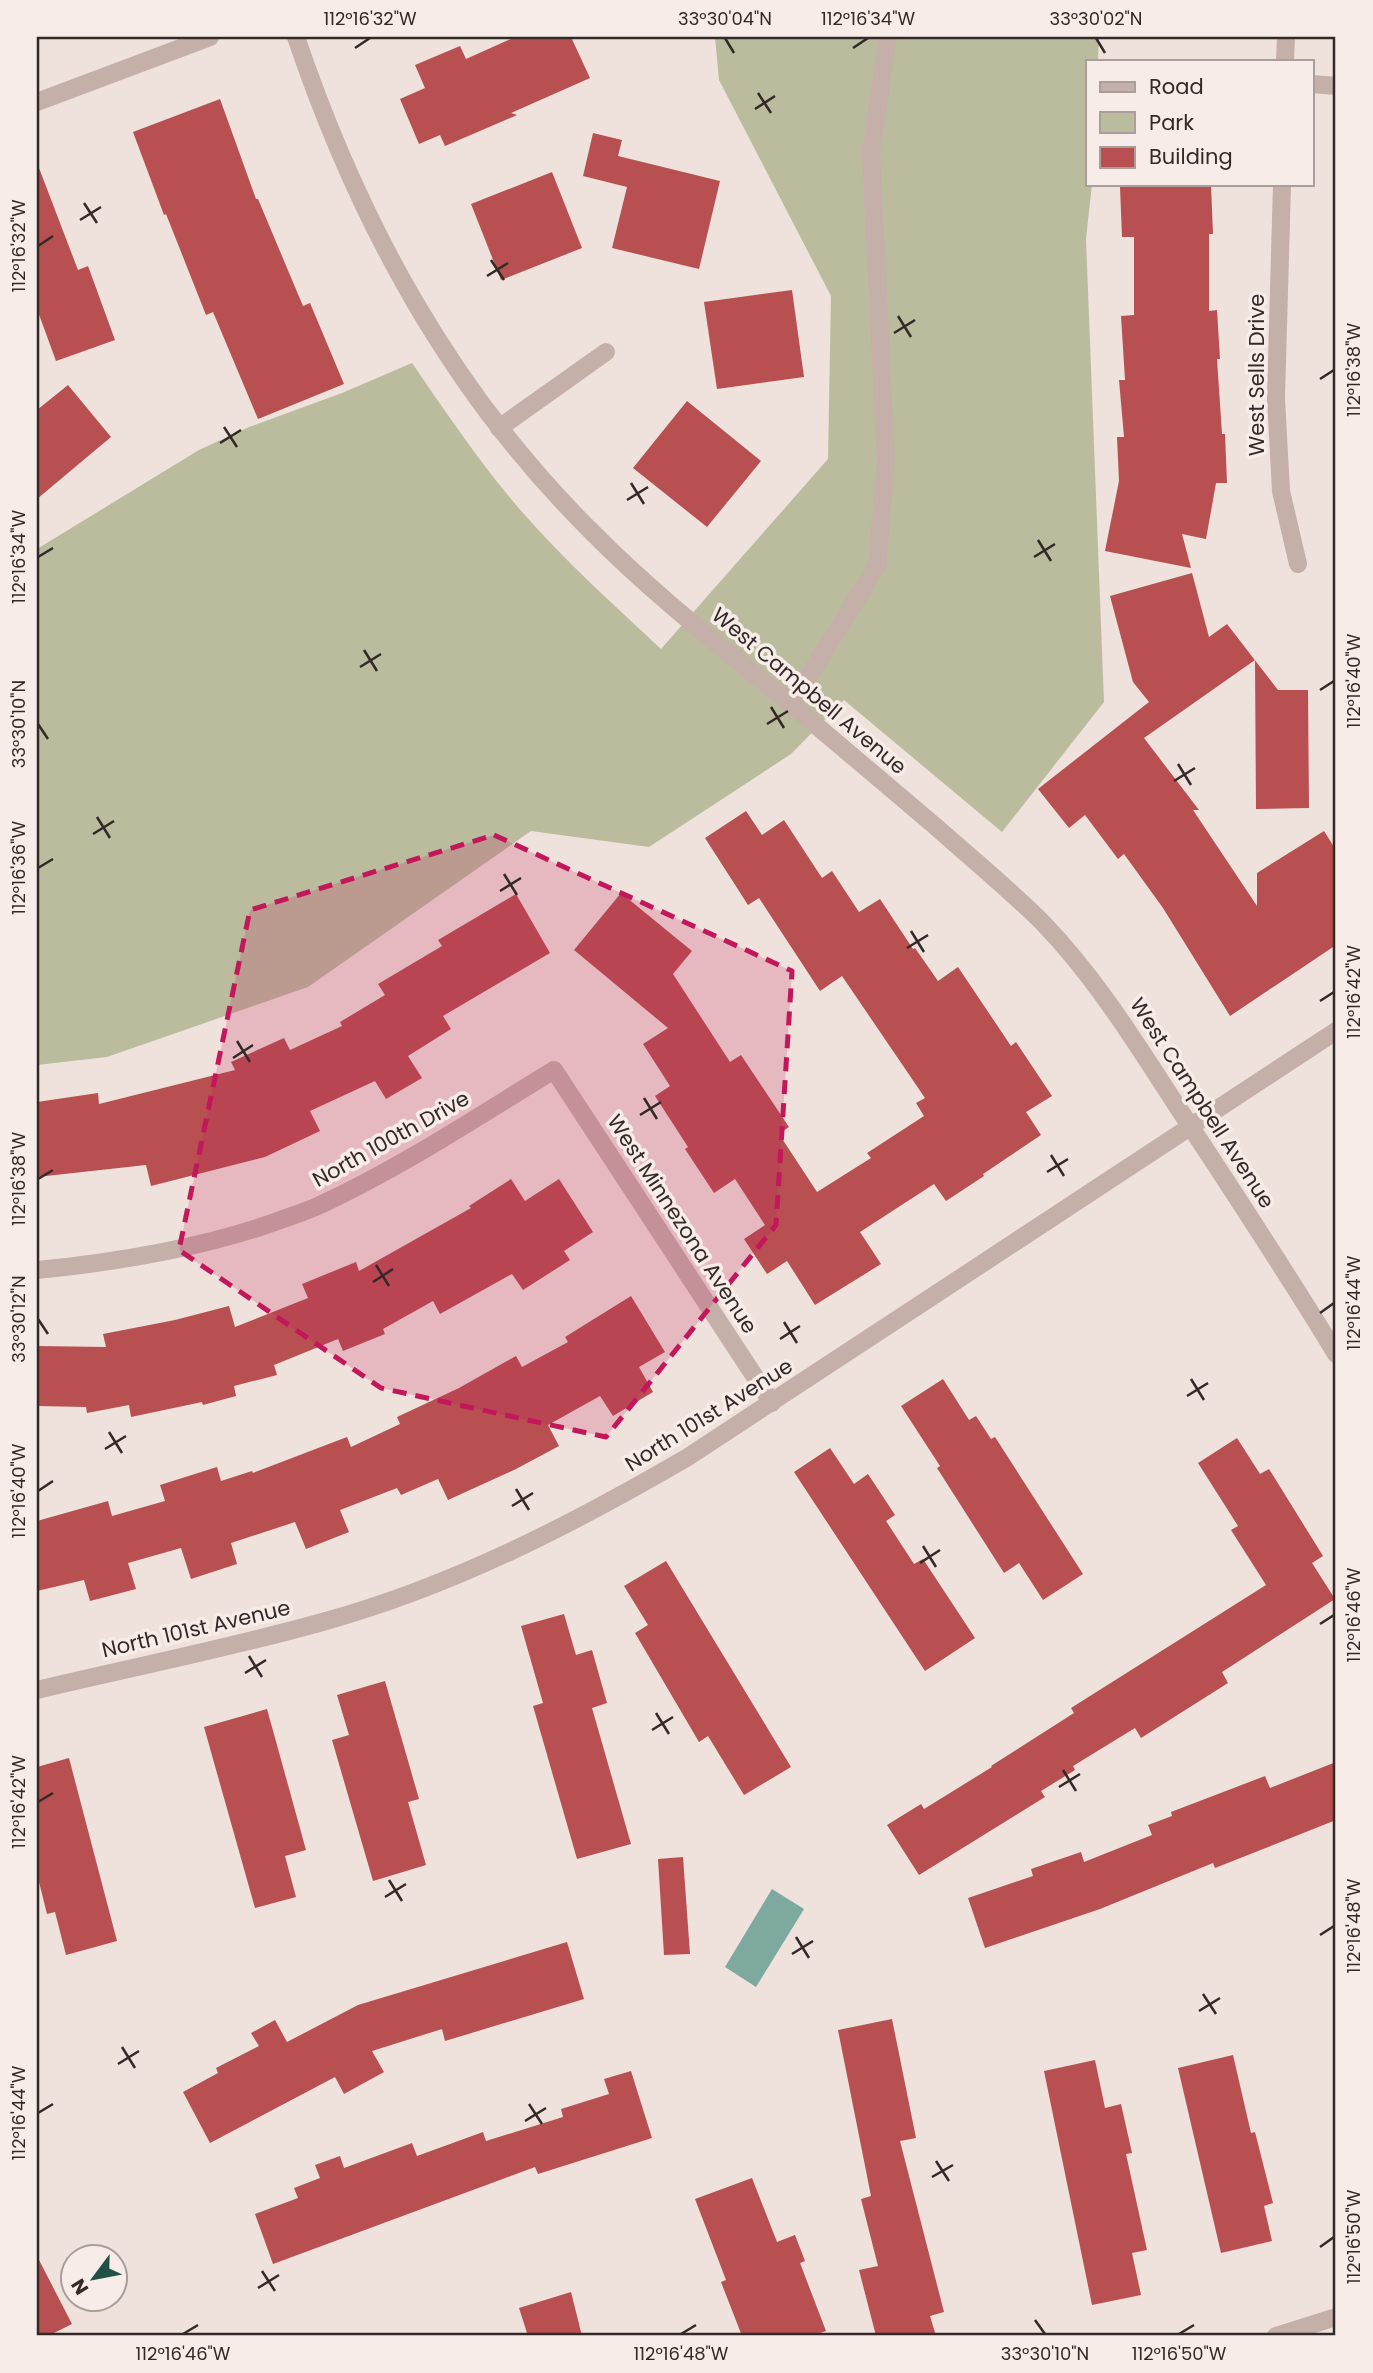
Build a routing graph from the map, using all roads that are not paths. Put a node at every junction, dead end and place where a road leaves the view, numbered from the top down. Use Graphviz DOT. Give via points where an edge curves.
graph roads {
  1 [pos="210,37"];
  2 [pos="296,37"];
  3 [pos="888,37"];
  4 [pos="1286,37"];
  5 [pos="1285,60"];
  6 [pos="1314,84"];
  7 [pos="1336,86"];
  8 [pos="37,102"];
  9 [pos="1282,186"];
  10 [pos="606,352"];
  11 [pos="499,428"];
  12 [pos="1298,564"];
  13 [pos="791,705"];
  14 [pos="1336,1031"];
  15 [pos="554,1070"];
  16 [pos="1190,1126"];
  17 [pos="37,1270"];
  18 [pos="1336,1354"];
  19 [pos="772,1403"];
  20 [pos="37,1690"];
  21 [pos="1336,2317"];
  22 [pos="1276,2336"];
  1 -- 8 [label="street"];
  2 -- 11 [label="street, West Campbell Avenue" via="342,159 388,255 430,331"];
  3 -- 13 [label="street" via="871,152 886,461 877,566"];
  4 -- 5 [label="street"];
  6 -- 7 [label="street"];
  9 -- 12 [label="street, West Sells Drive" via="1276,398 1281,491"];
  10 -- 11 [label="street"];
  11 -- 13 [label="street, West Campbell Avenue" via="592,532 660,596"];
  13 -- 16 [label="street, West Campbell Avenue" via="1044,925 1106,998"];
  14 -- 16 [label="street, North 101st Avenue"];
  15 -- 17 [label="street, North 100th Drive" via="399,1165 318,1207 194,1247"];
  15 -- 19 [label="street, West Minnezona Avenue"];
  16 -- 18 [label="street, West Campbell Avenue"];
  16 -- 19 [label="street, North 101st Avenue"];
  19 -- 20 [label="street, North 101st Avenue" via="588,1515 428,1587 327,1621"];
  21 -- 22 [label="street"];
}
